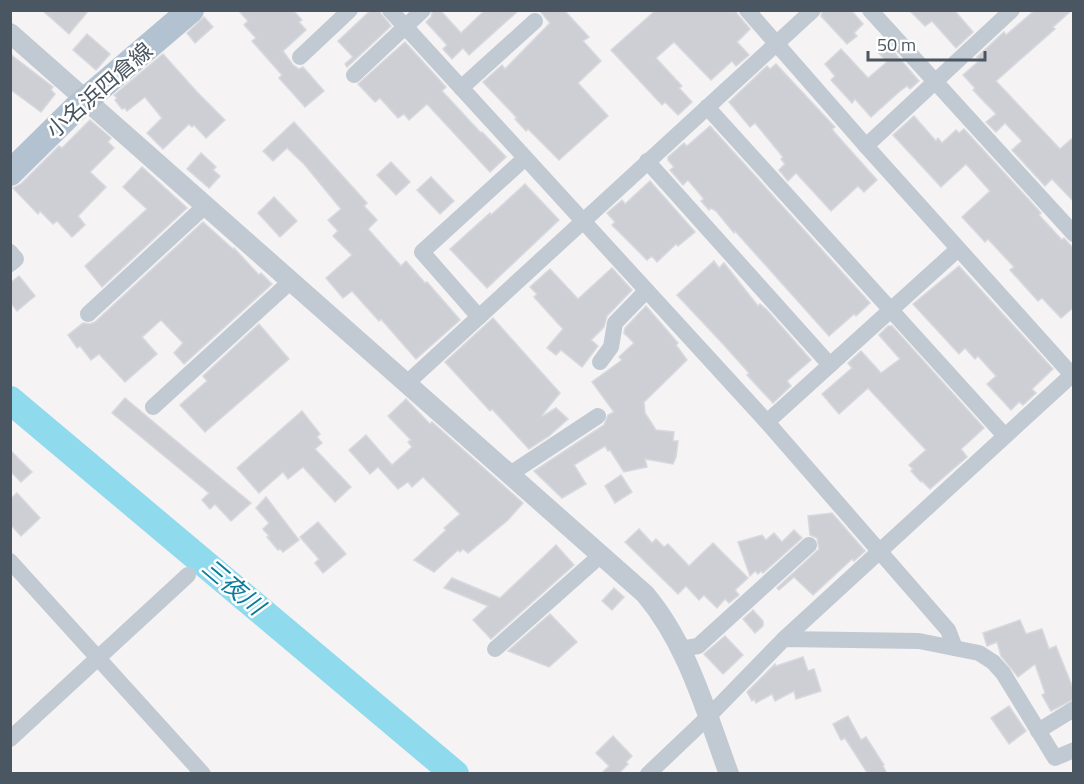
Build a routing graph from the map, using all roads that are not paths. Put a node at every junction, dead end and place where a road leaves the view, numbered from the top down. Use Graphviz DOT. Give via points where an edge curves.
graph roads {
  1 [pos="191,10"];
  2 [pos="350,10"];
  3 [pos="390,10"];
  4 [pos="423,10"];
  5 [pos="747,10"];
  6 [pos="813,10"];
  7 [pos="870,10"];
  8 [pos="1012,10"];
  9 [pos="535,21"];
  10 [pos="405,27"];
  11 [pos="10,33"];
  12 [pos="777,42"];
  13 [pos="300,57"];
  14 [pos="354,75"];
  15 [pos="934,81"];
  16 [pos="461,88"];
  17 [pos="86,99"];
  18 [pos="707,106"];
  19 [pos="866,146"];
  20 [pos="524,159"];
  21 [pos="647,161"];
  22 [pos="10,172"];
  23 [pos="205,206"];
  24 [pos="583,222"];
  25 [pos="1074,234"];
  26 [pos="958,249"];
  27 [pos="10,252"];
  28 [pos="10,264"];
  29 [pos="291,281"];
  30 [pos="646,291"];
  31 [pos="891,310"];
  32 [pos="88,314"];
  33 [pos="478,317"];
  34 [pos="600,362"];
  35 [pos="830,365"];
  36 [pos="1073,374"];
  37 [pos="407,383"];
  38 [pos="153,406"];
  39 [pos="598,416"];
  40 [pos="767,422"];
  41 [pos="1005,436"];
  42 [pos="510,474"];
  43 [pos="808,545"];
  44 [pos="880,552"];
  45 [pos="601,555"];
  46 [pos="10,561"];
  47 [pos="188,575"];
  48 [pos="784,639"];
  49 [pos="955,648"];
  50 [pos="495,649"];
  51 [pos="680,649"];
  52 [pos="99,658"];
  53 [pos="1074,710"];
  54 [pos="708,717"];
  55 [pos="1038,731"];
  56 [pos="10,739"];
  57 [pos="1074,750"];
  58 [pos="204,774"];
  59 [pos="648,774"];
  60 [pos="729,774"];
  1 -- 17 [label="main road, 小名浜四倉線"];
  2 -- 13 [label="street"];
  3 -- 10 [label="street"];
  4 -- 10 [label="street"];
  5 -- 12 [label="street"];
  6 -- 12 [label="street"];
  7 -- 15 [label="street"];
  8 -- 15 [label="street"];
  9 -- 16 [label="street"];
  10 -- 14 [label="street"];
  10 -- 16 [label="street"];
  11 -- 17 [label="street"];
  12 -- 18 [label="street"];
  12 -- 19 [label="street"];
  15 -- 19 [label="street"];
  15 -- 25 [label="street"];
  16 -- 20 [label="street"];
  17 -- 22 [label="main road, 小名浜四倉線"];
  17 -- 23 [label="street"];
  18 -- 21 [label="street"];
  18 -- 31 [label="street"];
  19 -- 26 [label="street"];
  20 -- 24 [label="street"];
  20 -- 33 [label="street" via="422,252"];
  21 -- 24 [label="street"];
  21 -- 35 [label="street"];
  23 -- 29 [label="street"];
  23 -- 32 [label="street"];
  24 -- 30 [label="street"];
  24 -- 33 [label="street"];
  26 -- 31 [label="street"];
  26 -- 36 [label="street"];
  27 -- 28 [label="street" via="16,259"];
  29 -- 37 [label="street"];
  29 -- 38 [label="street"];
  30 -- 34 [label="street" via="615,323 611,347"];
  30 -- 40 [label="street"];
  31 -- 35 [label="street"];
  31 -- 41 [label="street"];
  33 -- 37 [label="street"];
  35 -- 40 [label="street"];
  36 -- 41 [label="street"];
  37 -- 42 [label="street"];
  39 -- 42 [label="street"];
  40 -- 44 [label="street"];
  41 -- 44 [label="street"];
  42 -- 45 [label="street"];
  43 -- 51 [label="street" via="698,646"];
  44 -- 48 [label="street"];
  44 -- 49 [label="street" via="948,630"];
  45 -- 50 [label="street"];
  45 -- 51 [label="street" via="645,594"];
  46 -- 52 [label="street"];
  47 -- 52 [label="street"];
  48 -- 49 [label="street" via="919,641"];
  48 -- 54 [label="street"];
  49 -- 55 [label="street" via="979,653 993,662"];
  51 -- 54 [label="street"];
  52 -- 56 [label="street"];
  52 -- 58 [label="street"];
  53 -- 55 [label="street"];
  54 -- 59 [label="street"];
  54 -- 60 [label="street"];
  55 -- 57 [label="street" via="1055,758"];
}
